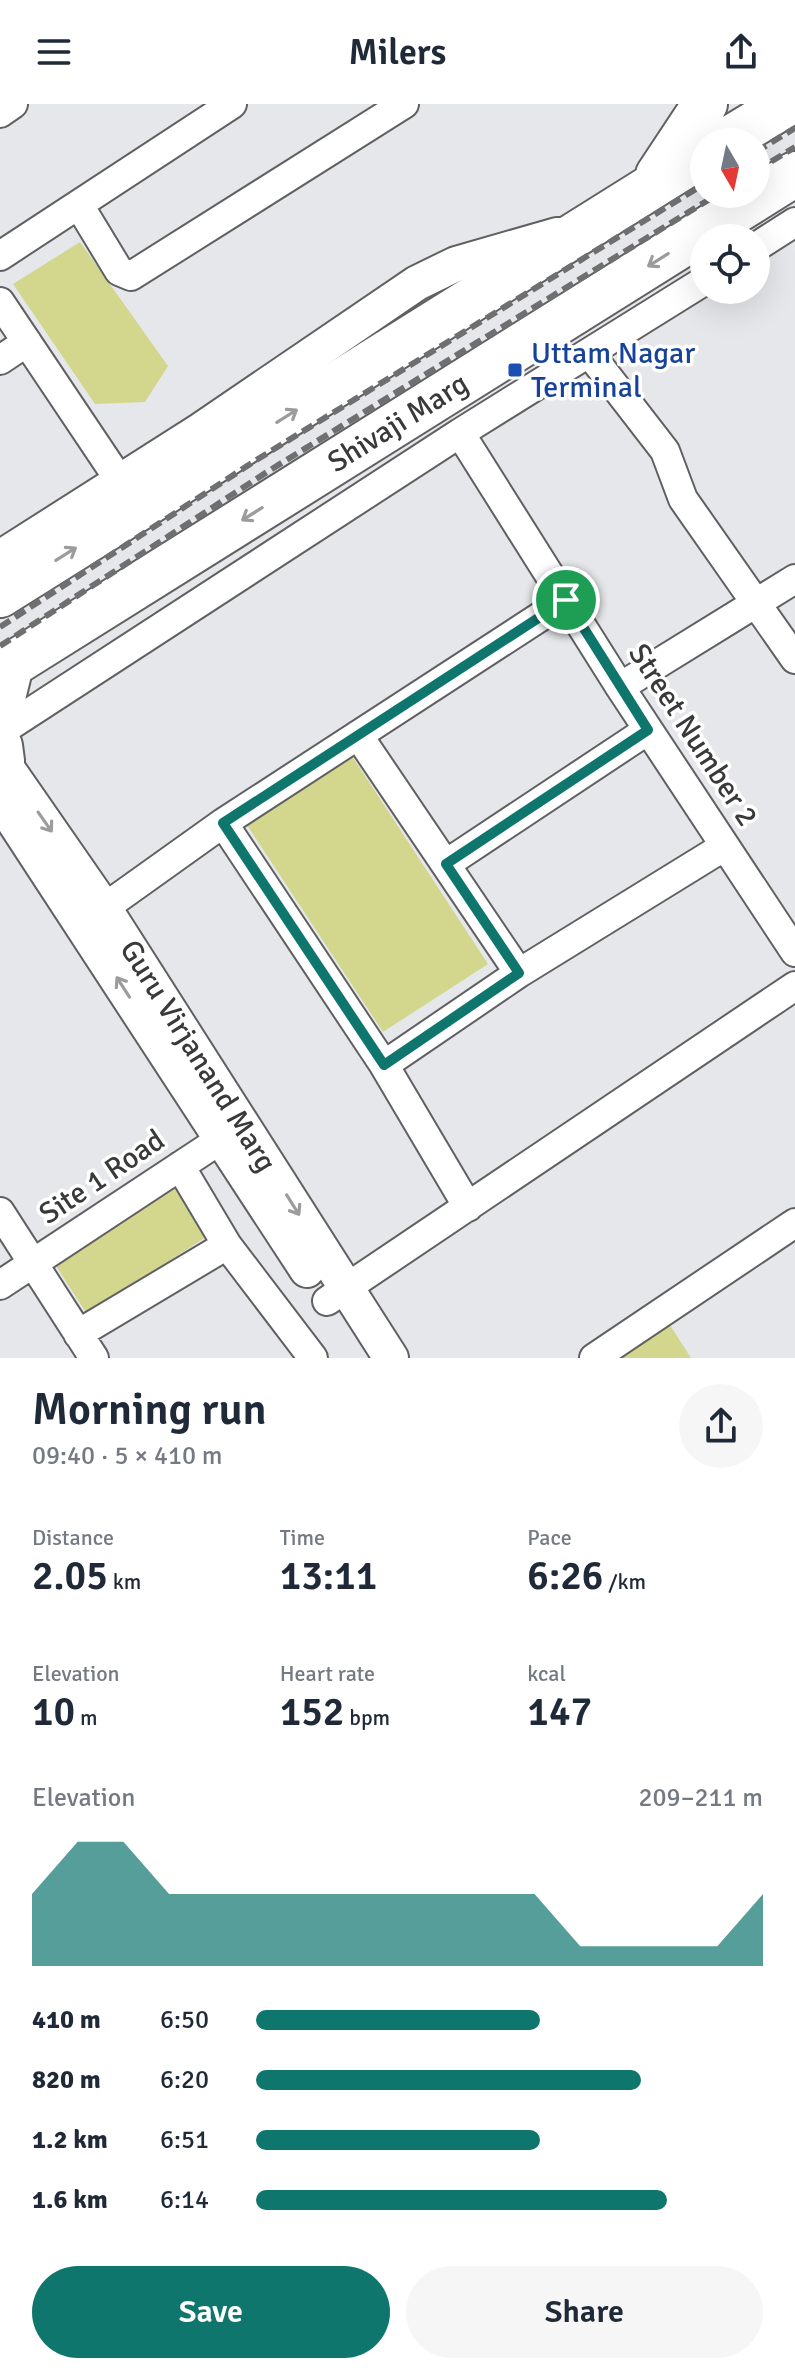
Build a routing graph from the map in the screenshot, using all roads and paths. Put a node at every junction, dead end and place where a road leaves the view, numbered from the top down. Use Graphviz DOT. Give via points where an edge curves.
graph roads {
  1 [pos="13,104"];
  2 [pos="232,104"];
  3 [pos="404,104"];
  4 [pos="705,104"];
  5 [pos="787,104"];
  6 [pos="0,113"];
  7 [pos="747,128"];
  8 [pos="690,163"];
  9 [pos="650,187"];
  10 [pos="792,194"];
  11 [pos="79,205"];
  12 [pos="594,225"];
  13 [pos="770,226"];
  14 [pos="0,256"];
  15 [pos="690,290"];
  16 [pos="0,302"];
  17 [pos="27,342"];
  18 [pos="590,354"];
  19 [pos="0,360"];
  20 [pos="460,433"];
  21 [pos="120,481"];
  22 [pos="0,558"];
  23 [pos="795,579"];
  24 [pos="0,595"];
  25 [pos="566,600"];
  26 [pos="757,602"];
  27 [pos="795,659"];
  28 [pos="6,669"];
  29 [pos="620,687"];
  30 [pos="0,710"];
  31 [pos="648,730"];
  32 [pos="358,735"];
  33 [pos="0,759"];
  34 [pos="223,823"];
  35 [pos="725,846"];
  36 [pos="446,864"];
  37 [pos="104,908"];
  38 [pos="795,952"];
  39 [pos="519,973"];
  40 [pos="795,986"];
  41 [pos="384,1065"];
  42 [pos="232,1132"];
  43 [pos="180,1166"];
  44 [pos="468,1207"];
  45 [pos="0,1212"];
  46 [pos="795,1223"];
  47 [pos="227,1245"];
  48 [pos="34,1263"];
  49 [pos="0,1285"];
  50 [pos="337,1294"];
  51 [pos="78,1334"];
  52 [pos="94,1358"];
  53 [pos="313,1358"];
  54 [pos="363,1358"];
  55 [pos="391,1358"];
  56 [pos="594,1358"];
  1 -- 6 [label="street"];
  2 -- 11 [label="street"];
  3 -- 11 [label="street" via="131,276 119,271"];
  4 -- 9 [label="main road"];
  5 -- 7 [label="main road"];
  8 -- 9 [label="main road"];
  9 -- 12 [label="main road"];
  10 -- 13 [label="street"];
  10 -- 28 [label="main road, Shivaji Marg, one-way"];
  11 -- 14 [label="street"];
  12 -- 21 [label="street" via="456,264 427,278"];
  24 -- 12 [label="main road, one-way"];
  15 -- 18 [label="street"];
  16 -- 17 [label="street"];
  17 -- 19 [label="street"];
  17 -- 21 [label="street"];
  18 -- 20 [label="street"];
  18 -- 26 [label="street" via="665,451 683,499"];
  20 -- 25 [label="street, Street Number 2"];
  20 -- 33 [label="street"];
  21 -- 22 [label="street"];
  23 -- 26 [label="street"];
  25 -- 29 [label="street, Street Number 2"];
  25 -- 32 [label="street"];
  26 -- 27 [label="street"];
  26 -- 29 [label="street"];
  28 -- 30 [label="main road"];
  29 -- 31 [label="street, Street Number 2"];
  31 -- 35 [label="street, Street Number 2"];
  31 -- 36 [label="street"];
  32 -- 34 [label="street"];
  32 -- 36 [label="street"];
  33 -- 37 [label="street, Guru Virjanand Marg, one-way"];
  42 -- 33 [label="street, Guru Virjanand Marg, one-way"];
  34 -- 37 [label="street"];
  34 -- 41 [label="street"];
  35 -- 38 [label="street, Street Number 2"];
  35 -- 39 [label="street"];
  36 -- 39 [label="street"];
  37 -- 42 [label="street, Guru Virjanand Marg"];
  39 -- 41 [label="street"];
  40 -- 44 [label="street"];
  41 -- 44 [label="street"];
  42 -- 43 [label="street, Site 1 Road"];
  42 -- 50 [label="street, Guru Virjanand Marg"];
  43 -- 47 [label="street"];
  43 -- 48 [label="street, Site 1 Road"];
  44 -- 50 [label="street"];
  45 -- 48 [label="street"];
  46 -- 56 [label="street"];
  47 -- 51 [label="street"];
  47 -- 53 [label="street"];
  48 -- 49 [label="street, Site 1 Road"];
  48 -- 51 [label="street"];
  50 -- 54 [label="street, Guru Virjanand Marg"];
  50 -- 55 [label="street, Guru Virjanand Marg"];
  51 -- 52 [label="street"];
}
